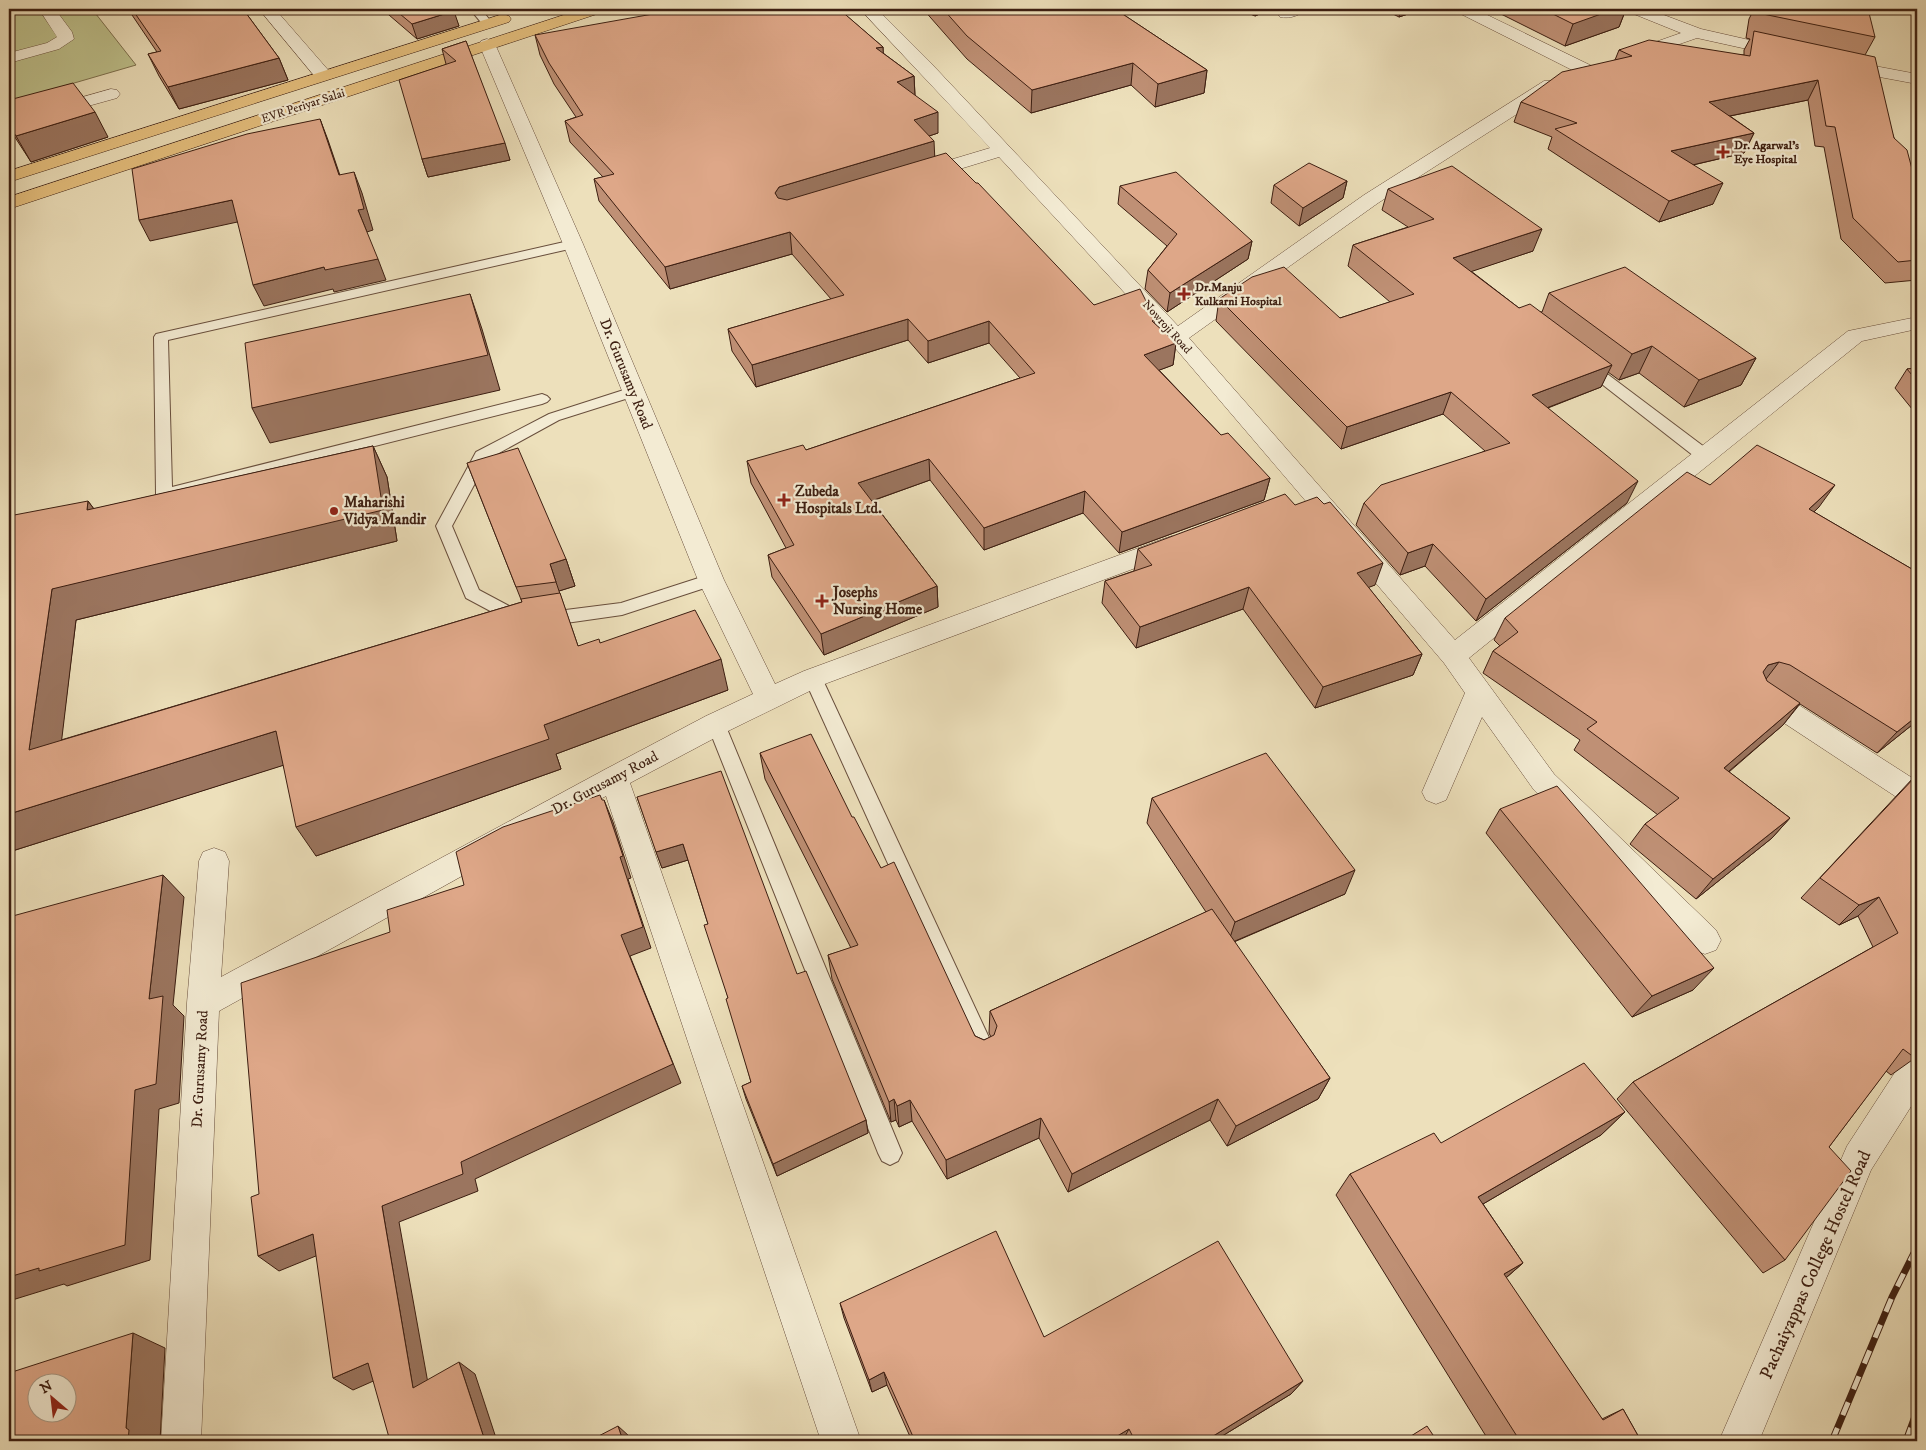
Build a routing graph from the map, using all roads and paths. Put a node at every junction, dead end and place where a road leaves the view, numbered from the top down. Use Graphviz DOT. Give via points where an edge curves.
graph roads {
  1 [pos="47,9"];
  2 [pos="267,9"];
  3 [pos="475,9"];
  4 [pos="596,9"];
  5 [pos="868,9"];
  6 [pos="1463,9"];
  7 [pos="1635,9"];
  8 [pos="521,14"];
  9 [pos="1696,33"];
  10 [pos="488,34"];
  11 [pos="1799,56"];
  12 [pos="9,58"];
  13 [pos="1827,62"];
  14 [pos="1588,71"];
  15 [pos="323,76"];
  16 [pos="1917,79"];
  17 [pos="111,94"];
  18 [pos="9,122"];
  19 [pos="1002,150"];
  20 [pos="9,177"];
  21 [pos="900,180"];
  22 [pos="9,203"];
  23 [pos="573,244"];
  24 [pos="1917,323"];
  25 [pos="1176,337"];
  26 [pos="1576,357"];
  27 [pos="633,392"];
  28 [pos="542,399"];
  29 [pos="1705,456"];
  30 [pos="1192,538"];
  31 [pos="711,580"];
  32 [pos="1453,656"];
  33 [pos="813,678"];
  34 [pos="1479,691"];
  35 [pos="1762,695"];
  36 [pos="769,699"];
  37 [pos="716,724"];
  38 [pos="614,778"];
  39 [pos="1436,792"];
  40 [pos="1917,796"];
  41 [pos="214,861"];
  42 [pos="1705,940"];
  43 [pos="203,1004"];
  44 [pos="983,1049"];
  45 [pos="1917,1068"];
  46 [pos="890,1152"];
  47 [pos="181,1441"];
  48 [pos="841,1441"];
  49 [pos="1739,1441"];
  1 -- 12 [label="street" via="66,39 53,46"];
  2 -- 15 [label="street"];
  3 -- 10 [label="lane"];
  4 -- 10 [label="main road, EVR Periyar Salai"];
  5 -- 19 [label="street, Nowroji Road"];
  6 -- 14 [label="street"];
  7 -- 9 [label="street"];
  8 -- 10 [label="main road, EVR Periyar Salai"];
  9 -- 11 [label="street"];
  9 -- 14 [label="street"];
  10 -- 15 [label="main road, EVR Periyar Salai"];
  10 -- 22 [label="main road, EVR Periyar Salai"];
  10 -- 23 [label="street, Dr. Gurusamy Road"];
  13 -- 16 [label="street"];
  14 -- 25 [label="street" via="1554,82 1379,194"];
  15 -- 20 [label="main road, EVR Periyar Salai"];
  17 -- 18 [label="street"];
  19 -- 21 [label="street"];
  19 -- 25 [label="street, Nowroji Road"];
  23 -- 27 [label="street, Dr. Gurusamy Road"];
  23 -- 28 [label="lane" via="161,337 164,494"];
  24 -- 29 [label="street" via="1855,336"];
  25 -- 32 [label="street, Nowroji Road" via="1304,497"];
  26 -- 29 [label="lane"];
  27 -- 31 [label="street, Dr. Gurusamy Road"];
  27 -- 31 [label="lane" via="554,418 482,456 444,526 468,586 472,594 524,622 622,609"];
  29 -- 32 [label="street"];
  30 -- 33 [label="street"];
  31 -- 36 [label="street, Dr. Gurusamy Road"];
  32 -- 34 [label="street, Nowroji Road"];
  33 -- 36 [label="street"];
  33 -- 44 [label="lane"];
  34 -- 39 [label="street"];
  34 -- 42 [label="street, Nowroji Road" via="1544,782"];
  35 -- 40 [label="street"];
  36 -- 37 [label="street, Dr. Gurusamy Road"];
  37 -- 38 [label="street, Dr. Gurusamy Road"];
  37 -- 46 [label="lane"];
  38 -- 43 [label="street, Dr. Gurusamy Road"];
  38 -- 48 [label="street"];
  41 -- 43 [label="street"];
  43 -- 47 [label="street, Dr. Gurusamy Road"];
  45 -- 49 [label="street, Pachaiyappas College Hostel Road" via="1859,1158"];
}
